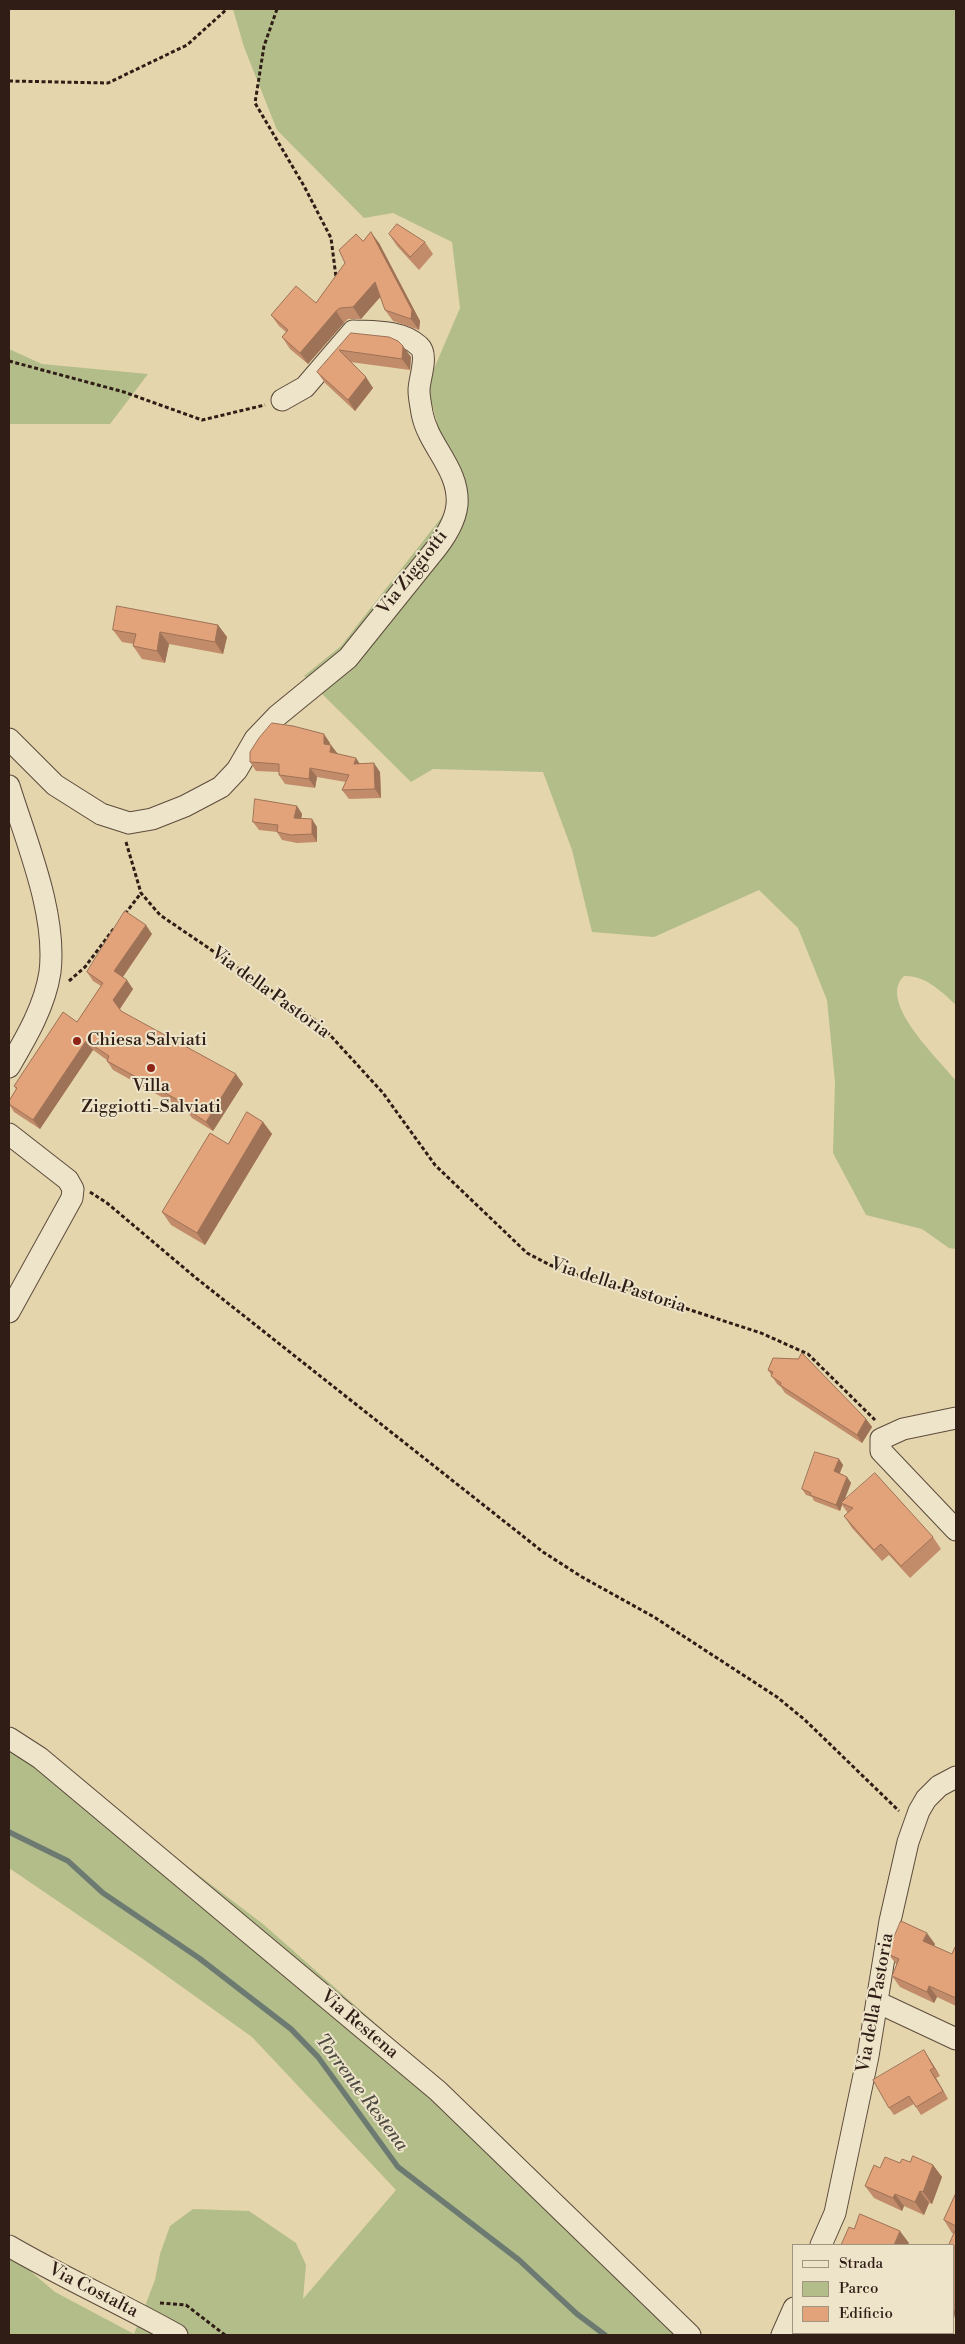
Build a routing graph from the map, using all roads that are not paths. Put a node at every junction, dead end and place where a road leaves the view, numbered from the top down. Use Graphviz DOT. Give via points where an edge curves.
graph roads {
  1 [pos="282,400"];
  2 [pos="9,739"];
  3 [pos="9,786"];
  4 [pos="9,1067"];
  5 [pos="9,1134"];
  6 [pos="9,1312"];
  7 [pos="956,1418"];
  8 [pos="956,1530"];
  9 [pos="9,1738"];
  10 [pos="956,1777"];
  11 [pos="877,2002"];
  12 [pos="956,2039"];
  13 [pos="821,2244"];
  14 [pos="9,2246"];
  15 [pos="792,2312"];
  16 [pos="177,2335"];
  17 [pos="690,2335"];
  18 [pos="782,2335"];
  1 -- 2 [label="street, Via Ziggiotti" via="305,387 353,331 403,336 420,346 423,352 419,391 422,416 451,471 457,506 451,524 436,548 348,658 277,716 255,739 237,770 221,787 152,819 129,824 101,814 56,785"];
  3 -- 4 [label="street" via="41,883 50,943 50,972 42,1003"];
  5 -- 6 [label="street" via="68,1180 73,1189 72,1198"];
  7 -- 8 [label="street" via="903,1429 881,1439 881,1451"];
  9 -- 17 [label="street, Via Restena" via="40,1758 438,2091"];
  10 -- 11 [label="street, Via della Pastoria" via="939,1786 926,1799 914,1825 890,1921"];
  11 -- 12 [label="street"];
  11 -- 13 [label="street, Via della Pastoria" via="835,2213"];
  14 -- 16 [label="street, Via Costalta" via="67,2280"];
  15 -- 18 [label="street"];
}
